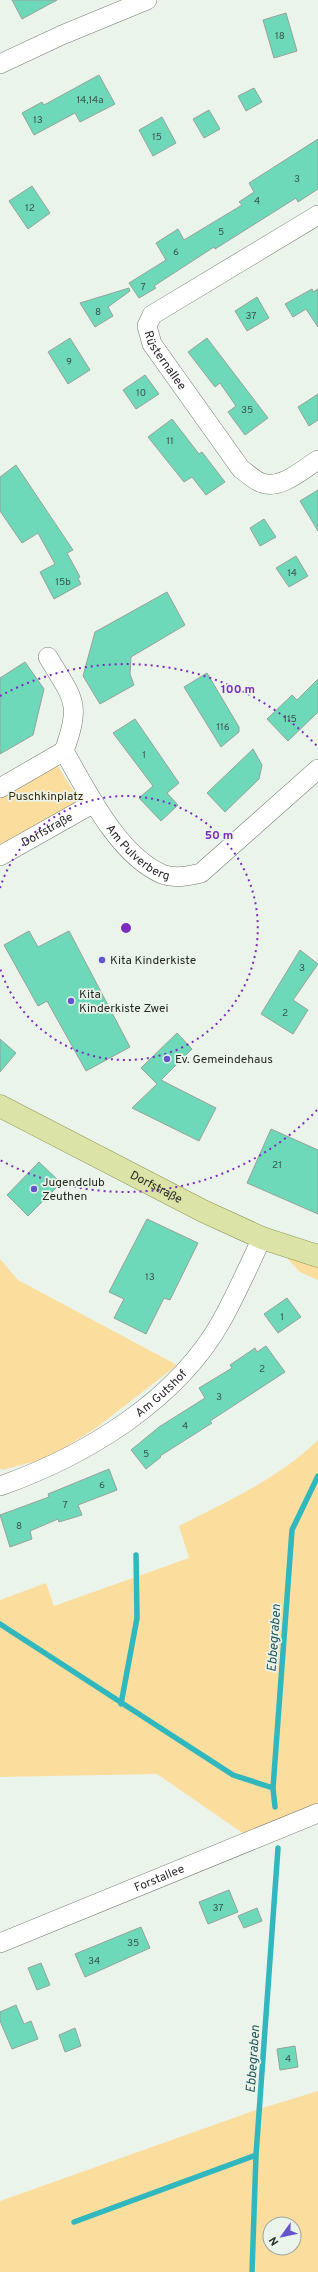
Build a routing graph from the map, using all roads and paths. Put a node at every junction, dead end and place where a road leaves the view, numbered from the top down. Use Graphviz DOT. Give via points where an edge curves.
graph roads {
  1 [pos="147,0"];
  2 [pos="0,64"];
  3 [pos="318,215"];
  4 [pos="318,460"];
  5 [pos="48,657"];
  6 [pos="64,751"];
  7 [pos="318,769"];
  8 [pos="0,788"];
  9 [pos="94,804"];
  10 [pos="0,856"];
  11 [pos="0,1106"];
  12 [pos="262,1238"];
  13 [pos="318,1256"];
  14 [pos="0,1486"];
  15 [pos="318,1813"];
  16 [pos="0,1943"];
  1 -- 2 [label="street" via="67,32"];
  3 -- 4 [label="street, Rüsternallee" via="152,315 147,326 149,340 241,469 261,483 272,485 282,483"];
  5 -- 6 [label="street" via="72,697 75,707"];
  6 -- 8 [label="street"];
  6 -- 9 [label="street, Am Pulverberg"];
  7 -- 9 [label="street, Am Pulverberg" via="201,873 181,877 163,874 142,861 129,849"];
  9 -- 10 [label="street, Dorfstraße"];
  11 -- 12 [label="main road, Dorfstraße" via="138,1178"];
  12 -- 13 [label="main road, Dorfstraße"];
  12 -- 14 [label="street, Am Gutshof" via="222,1320 206,1344 174,1382 103,1439 48,1468"];
  15 -- 16 [label="street, Forstallee"];
}
